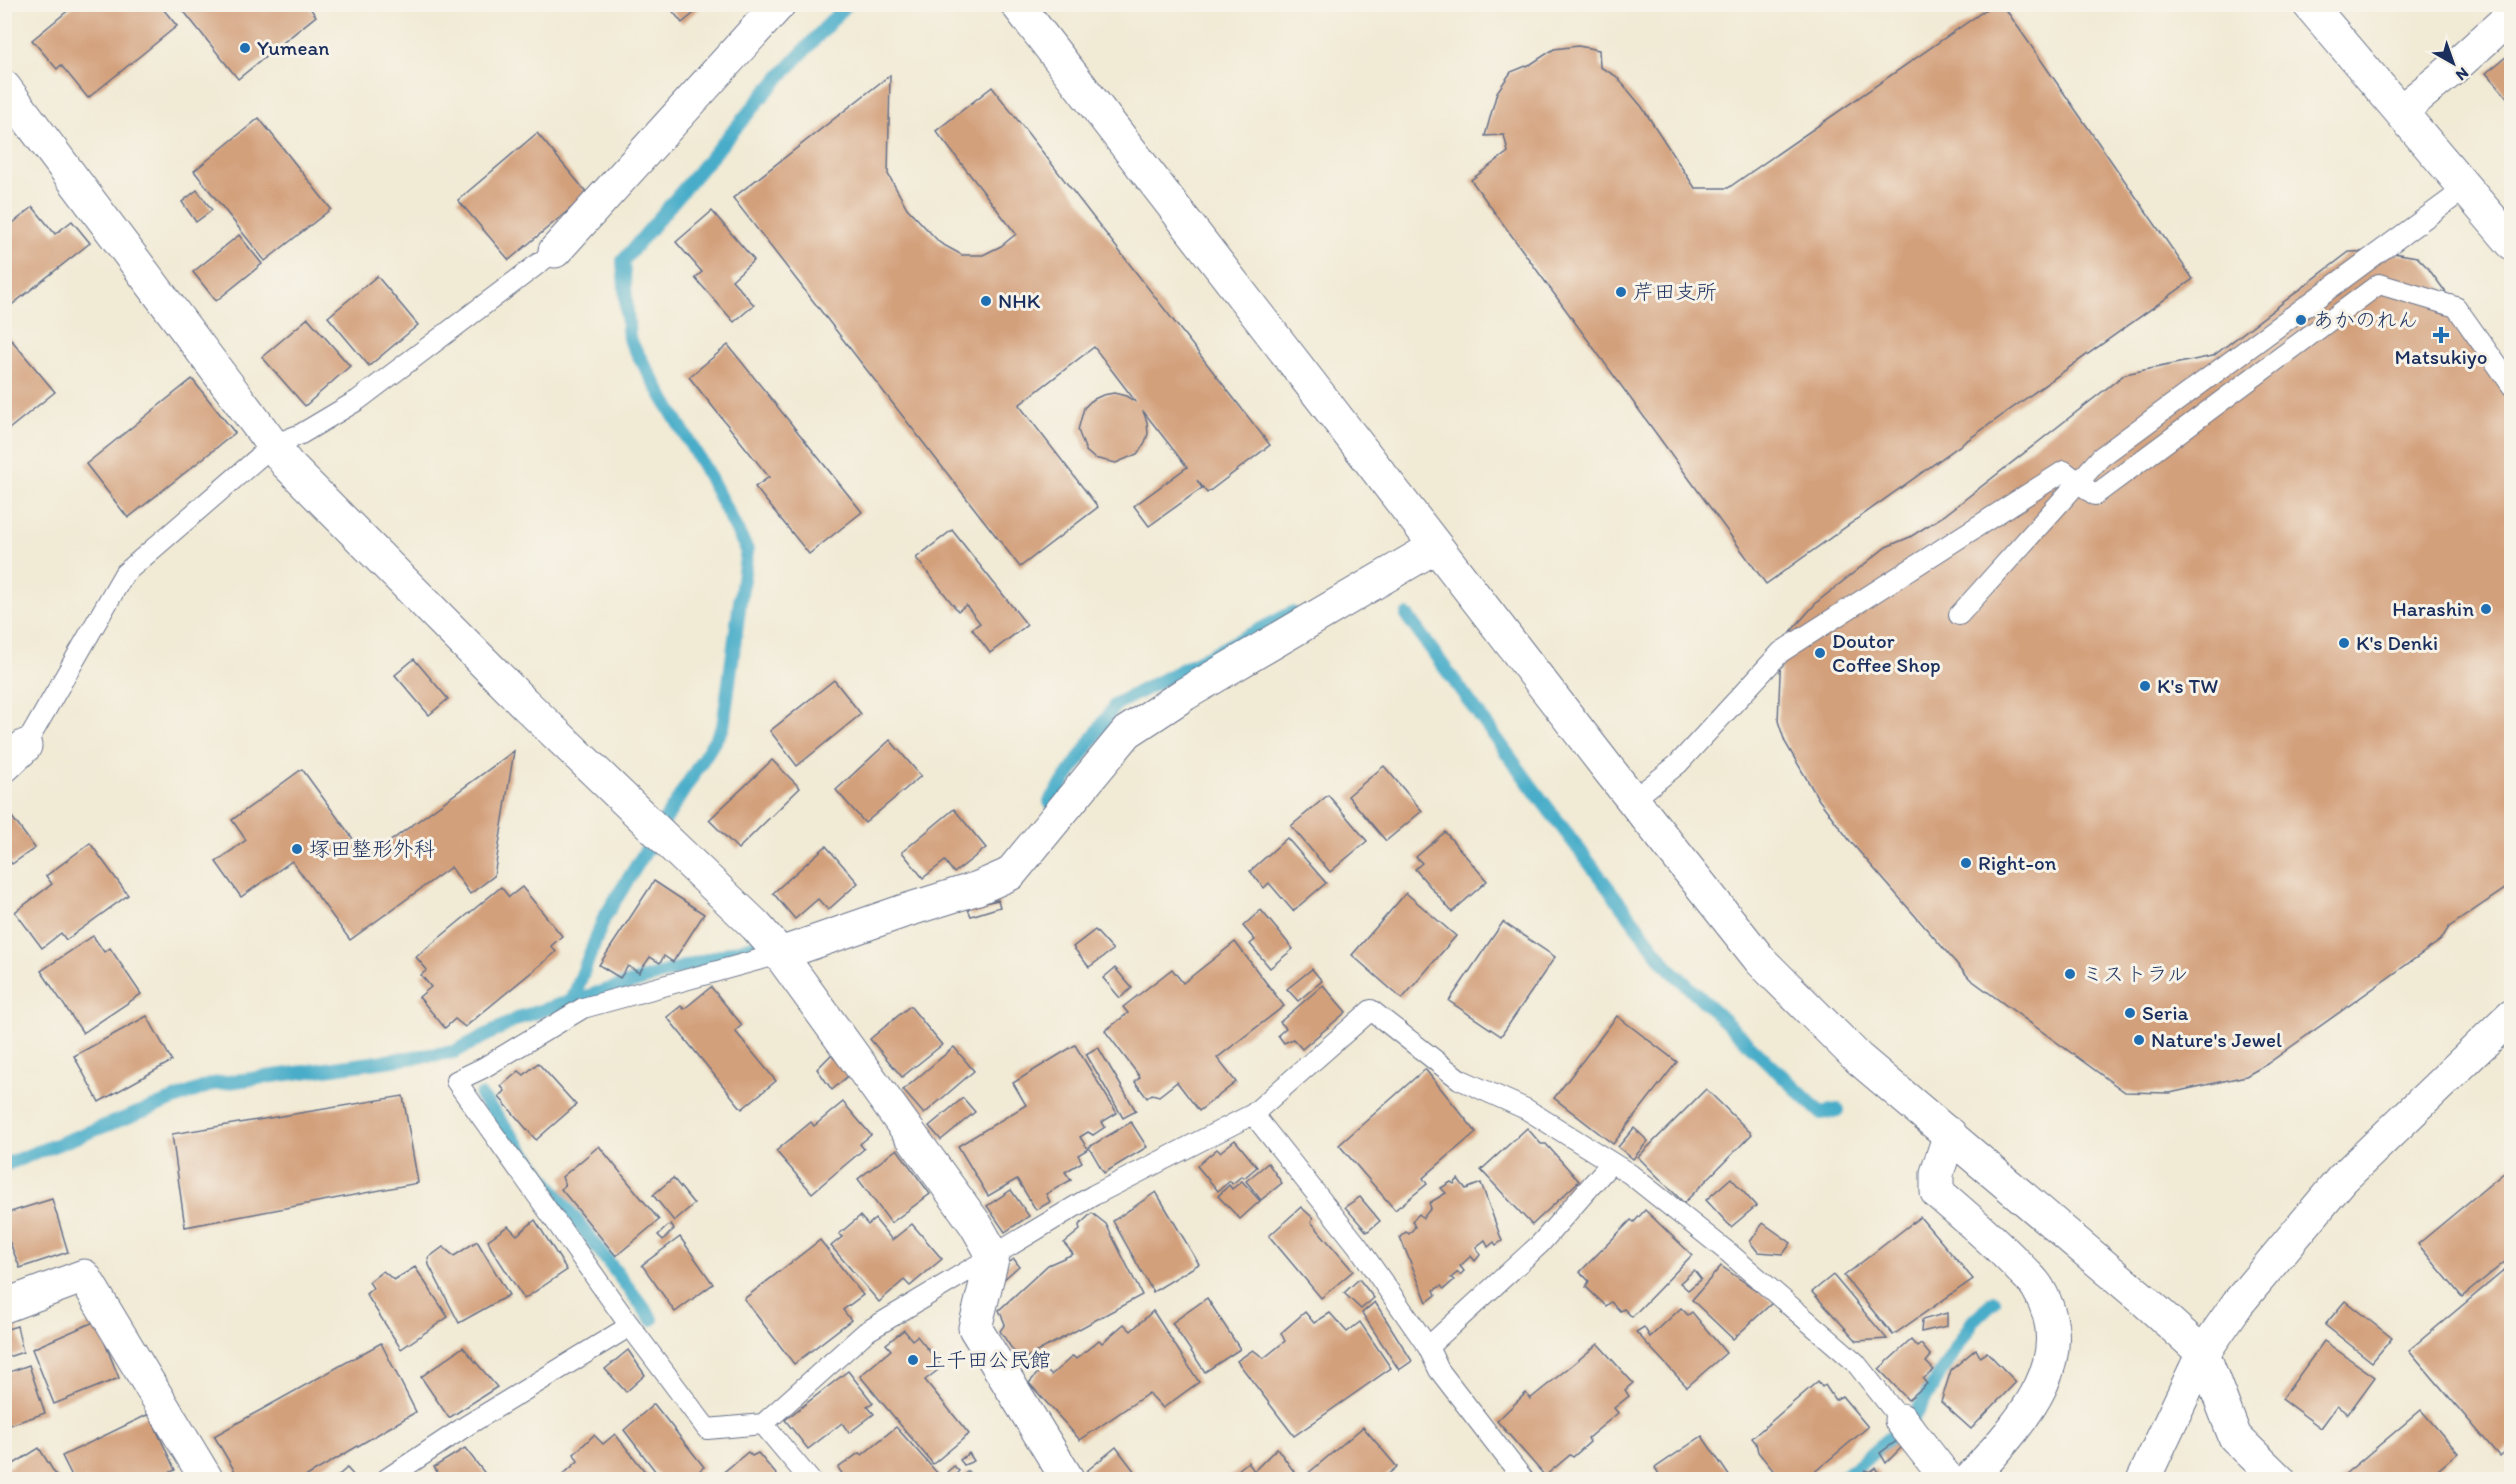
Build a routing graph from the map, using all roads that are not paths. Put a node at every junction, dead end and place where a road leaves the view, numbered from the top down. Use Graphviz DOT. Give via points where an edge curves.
graph roads {
  1 [pos="779,4"];
  2 [pos="1017,4"];
  3 [pos="2309,4"];
  4 [pos="2511,15"];
  5 [pos="4,87"];
  6 [pos="2401,111"];
  7 [pos="2466,188"];
  8 [pos="2511,243"];
  9 [pos="555,251"];
  10 [pos="2511,386"];
  11 [pos="273,445"];
  12 [pos="1435,547"];
  13 [pos="1959,615"];
  14 [pos="15,756"];
  15 [pos="1633,800"];
  16 [pos="771,943"];
  17 [pos="2511,1015"];
  18 [pos="1252,1114"];
  19 [pos="1950,1134"];
  20 [pos="1611,1163"];
  21 [pos="993,1255"];
  22 [pos="4,1306"];
  23 [pos="630,1326"];
  24 [pos="1428,1347"];
  25 [pos="2203,1353"];
  26 [pos="1901,1420"];
  27 [pos="763,1424"];
  28 [pos="207,1479"];
  29 [pos="385,1479"];
  30 [pos="810,1479"];
  31 [pos="1068,1479"];
  32 [pos="1524,1479"];
  33 [pos="1948,1479"];
  34 [pos="1969,1479"];
  35 [pos="2143,1479"];
  36 [pos="2279,1479"];
  1 -- 9 [label="street"];
  2 -- 12 [label="street"];
  3 -- 6 [label="street"];
  4 -- 6 [label="street"];
  5 -- 11 [label="street"];
  6 -- 7 [label="street"];
  7 -- 8 [label="street"];
  7 -- 13 [label="lane" via="2101,457"];
  9 -- 11 [label="lane" via="358,400 301,434"];
  10 -- 15 [label="lane" via="2456,307 2379,284 2095,495 2064,471 1781,652 1678,764"];
  11 -- 14 [label="lane" via="124,573"];
  11 -- 16 [label="street" via="295,473 524,703"];
  12 -- 15 [label="street"];
  12 -- 16 [label="street" via="1126,732 1010,874 901,912"];
  15 -- 19 [label="street" via="1761,961 1858,1058"];
  16 -- 21 [label="street" via="976,1224"];
  16 -- 23 [label="lane" via="583,1008 456,1081"];
  17 -- 25 [label="street" via="2342,1179 2238,1303"];
  18 -- 20 [label="lane" via="1371,1010 1459,1079 1526,1109"];
  18 -- 21 [label="lane" via="1094,1195"];
  18 -- 24 [label="lane" via="1357,1245"];
  19 -- 25 [label="street"];
  19 -- 34 [label="street" via="1937,1173 1937,1192 2017,1264 2038,1288 2052,1320 2053,1358 2038,1393 2014,1430"];
  20 -- 24 [label="lane" via="1540,1244"];
  20 -- 26 [label="lane" via="1729,1253 1855,1362"];
  21 -- 27 [label="lane" via="866,1332"];
  21 -- 31 [label="street" via="975,1328"];
  22 -- 28 [label="street" via="84,1276"];
  23 -- 27 [label="lane" via="707,1429"];
  23 -- 29 [label="lane"];
  24 -- 32 [label="lane" via="1439,1370"];
  25 -- 35 [label="street"];
  25 -- 36 [label="street" via="2235,1437"];
  26 -- 33 [label="street"];
  27 -- 30 [label="lane"];
}
